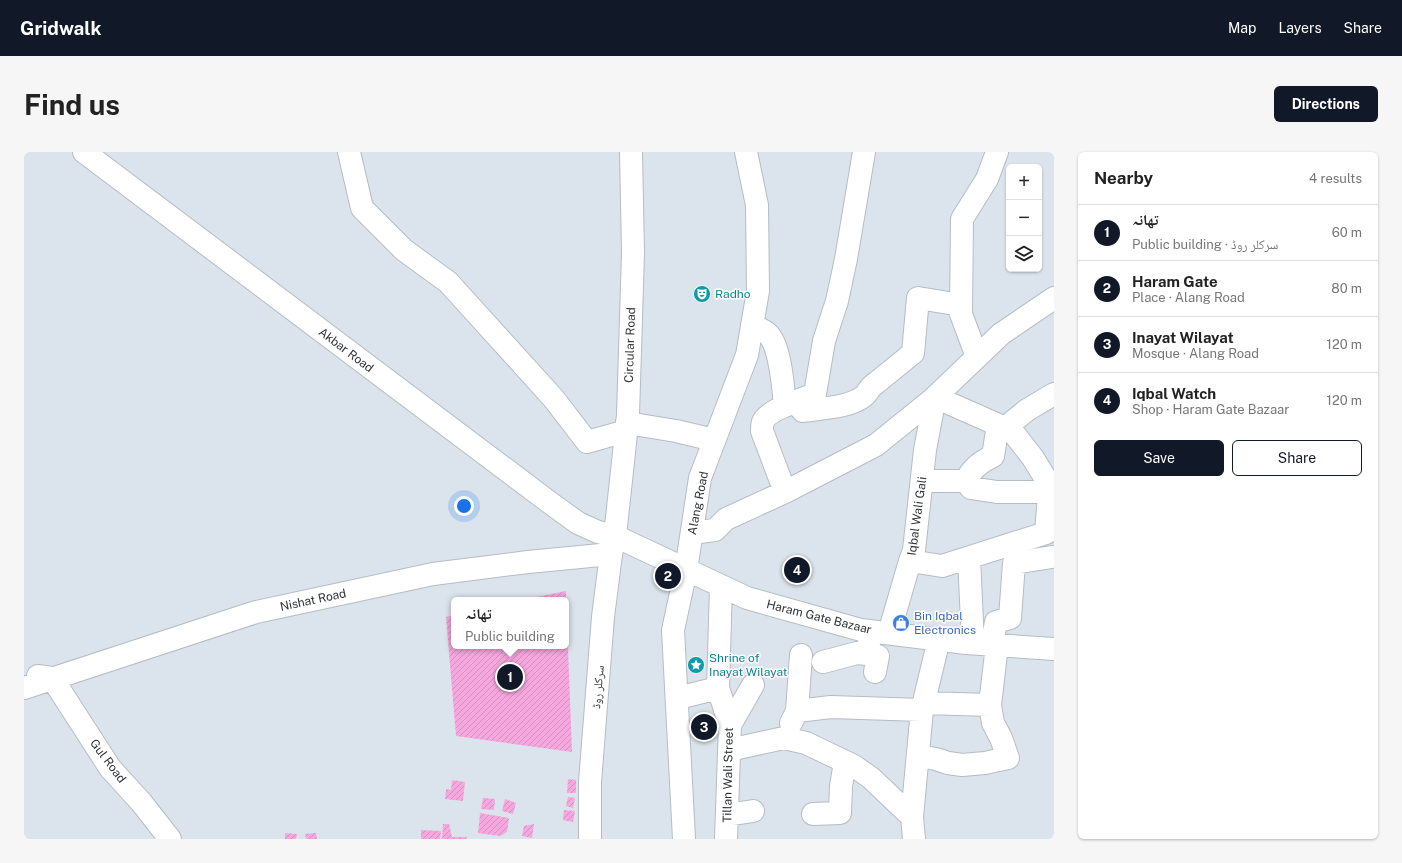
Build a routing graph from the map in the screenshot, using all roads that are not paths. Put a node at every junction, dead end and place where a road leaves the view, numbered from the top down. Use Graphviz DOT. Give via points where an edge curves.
graph roads {
  1 [pos="84,152"];
  2 [pos="349,152"];
  3 [pos="631,152"];
  4 [pos="746,152"];
  5 [pos="864,152"];
  6 [pos="997,152"];
  7 [pos="961,305"];
  8 [pos="1052,307"];
  9 [pos="752,325"];
  10 [pos="977,357"];
  11 [pos="1054,394"];
  12 [pos="935,397"];
  13 [pos="790,404"];
  14 [pos="626,427"];
  15 [pos="1002,427"];
  16 [pos="714,440"];
  17 [pos="922,481"];
  18 [pos="966,481"];
  19 [pos="785,492"];
  20 [pos="1048,492"];
  21 [pos="1049,522"];
  22 [pos="692,533"];
  23 [pos="613,545"];
  24 [pos="1053,557"];
  25 [pos="969,558"];
  26 [pos="910,561"];
  27 [pos="686,570"];
  28 [pos="721,586"];
  29 [pos="880,632"];
  30 [pos="939,639"];
  31 [pos="987,644"];
  32 [pos="1054,649"];
  33 [pos="800,656"];
  34 [pos="823,662"];
  35 [pos="24,674"];
  36 [pos="52,678"];
  37 [pos="752,685"];
  38 [pos="24,688"];
  39 [pos="718,688"];
  40 [pos="678,698"];
  41 [pos="990,705"];
  42 [pos="923,706"];
  43 [pos="797,711"];
  44 [pos="730,725"];
  45 [pos="784,738"];
  46 [pos="730,750"];
  47 [pos="918,756"];
  48 [pos="845,762"];
  49 [pos="754,811"];
  50 [pos="813,814"];
  51 [pos="727,815"];
  52 [pos="912,817"];
  53 [pos="170,839"];
  54 [pos="590,839"];
  55 [pos="684,839"];
  56 [pos="726,839"];
  57 [pos="914,839"];
  1 -- 23 [label="street, Akbar Road" via="560,511 598,532"];
  2 -- 14 [label="street" via="362,208 404,250 448,282 554,399 587,442"];
  3 -- 14 [label="street, Circular Road" via="632,253"];
  4 -- 9 [label="street, Alang Road" via="757,205 758,291"];
  5 -- 13 [label="street" via="846,259 837,301 824,341 815,394"];
  6 -- 7 [label="street" via="987,179 962,219"];
  7 -- 10 [label="street" via="961,314"];
  7 -- 13 [label="street" via="918,298 913,353 870,387 865,396 848,405 803,412"];
  8 -- 10 [label="street" via="1001,334"];
  9 -- 13 [label="street" via="768,334 775,346"];
  9 -- 16 [label="street, Alang Road" via="747,355"];
  10 -- 12 [label="street"];
  11 -- 15 [label="street"];
  12 -- 15 [label="street"];
  12 -- 17 [label="street, Iqbal Wali Gali"];
  12 -- 19 [label="street" via="876,445"];
  13 -- 19 [label="street" via="769,414 763,421 762,431"];
  14 -- 16 [label="street" via="676,431"];
  14 -- 23 [label="street, Circular Road"];
  15 -- 18 [label="street" via="993,456 982,461 969,474"];
  15 -- 20 [label="street" via="1012,431 1034,458 1044,476"];
  16 -- 22 [label="street, Alang Road" via="700,478"];
  17 -- 18 [label="street"];
  17 -- 26 [label="street, Iqbal Wali Gali" via="914,550"];
  18 -- 20 [label="street" via="971,488 997,492"];
  19 -- 22 [label="street" via="726,519 715,530"];
  20 -- 21 [label="street"];
  21 -- 24 [label="street"];
  21 -- 25 [label="street"];
  22 -- 27 [label="street, Alang Road"];
  23 -- 27 [label="street, Akbar Road"];
  23 -- 36 [label="street, Nishat Road" via="528,562 434,574 256,612"];
  23 -- 54 [label="street, سرکلر روڈ" via="603,617 590,782"];
  24 -- 31 [label="street" via="1014,563 1010,618 996,622"];
  25 -- 26 [label="street" via="942,566"];
  25 -- 31 [label="street"];
  26 -- 29 [label="street, Iqbal Wali Gali"];
  27 -- 28 [label="street, Haram Gate Bazaar"];
  27 -- 40 [label="street, Alang Road" via="673,630"];
  28 -- 29 [label="street, Haram Gate Bazaar" via="747,598 861,630"];
  28 -- 39 [label="street, Tillan Wali Street"];
  29 -- 30 [label="street, Haram Gate Bazaar"];
  29 -- 34 [label="street, Iqbal Wali Gali" via="871,663 857,653"];
  30 -- 31 [label="street, Haram Gate Bazaar"];
  30 -- 42 [label="street"];
  31 -- 32 [label="street, Haram Gate Bazaar"];
  31 -- 41 [label="street"];
  33 -- 43 [label="street"];
  35 -- 36 [label="street"];
  36 -- 38 [label="street, Nishat Road"];
  36 -- 53 [label="street, Gul Road" via="110,768"];
  37 -- 44 [label="street"];
  39 -- 40 [label="street"];
  39 -- 44 [label="street, Tillan Wali Street"];
  40 -- 55 [label="street, Alang Road"];
  41 -- 42 [label="street"];
  41 -- 47 [label="street" via="993,723 1008,758 962,766"];
  42 -- 43 [label="street" via="831,707"];
  42 -- 47 [label="street"];
  43 -- 45 [label="street"];
  44 -- 46 [label="street, Tillan Wali Street"];
  45 -- 46 [label="street"];
  45 -- 48 [label="street" via="806,743"];
  46 -- 51 [label="street, Tillan Wali Street"];
  47 -- 52 [label="street"];
  48 -- 50 [label="street" via="840,813"];
  48 -- 52 [label="street" via="871,778"];
  49 -- 51 [label="street"];
  51 -- 56 [label="street, Tillan Wali Street"];
  52 -- 57 [label="street"];
}
